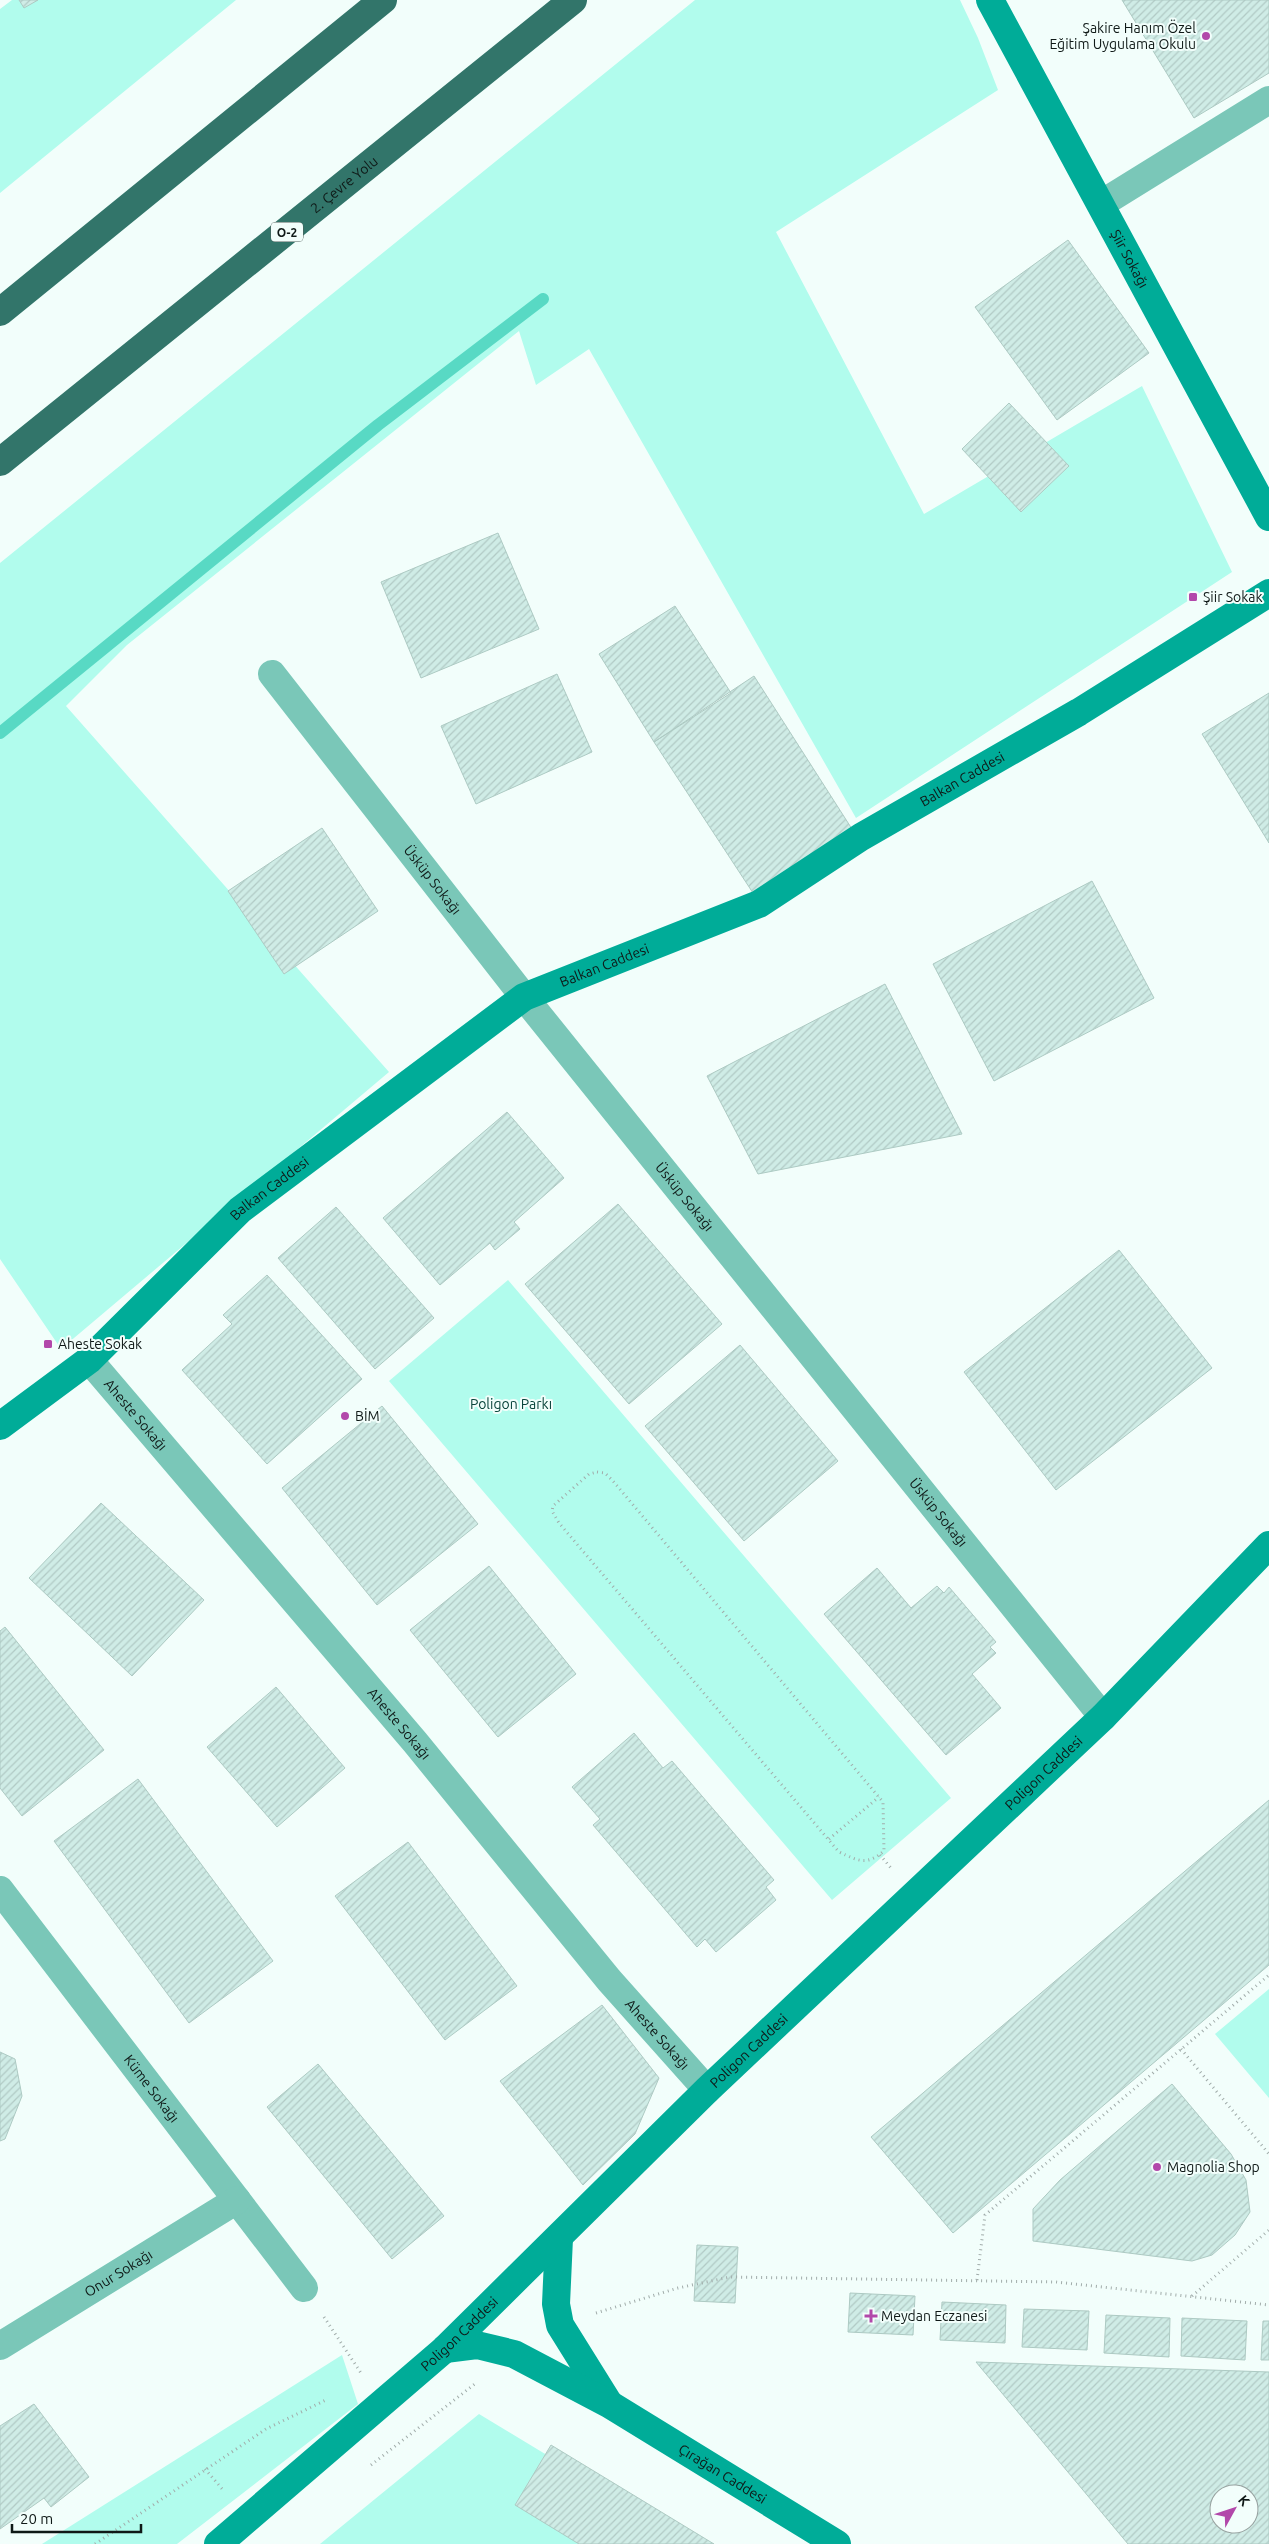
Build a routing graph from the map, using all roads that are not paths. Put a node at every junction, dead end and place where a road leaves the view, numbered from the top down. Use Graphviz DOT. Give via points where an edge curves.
graph roads {
  1 [pos="383,0"];
  2 [pos="573,0"];
  3 [pos="990,0"];
  4 [pos="1269,100"];
  5 [pos="1101,204"];
  6 [pos="0,312"];
  7 [pos="0,462"];
  8 [pos="1269,517"];
  9 [pos="1269,593"];
  10 [pos="272,674"];
  11 [pos="524,997"];
  12 [pos="89,1360"];
  13 [pos="0,1426"];
  14 [pos="1269,1545"];
  15 [pos="1103,1717"];
  16 [pos="4,1902"];
  17 [pos="707,2090"];
  18 [pos="237,2200"];
  19 [pos="559,2238"];
  20 [pos="304,2288"];
  21 [pos="0,2346"];
  22 [pos="445,2349"];
  23 [pos="608,2404"];
  24 [pos="218,2544"];
  25 [pos="837,2544"];
  1 -- 6 [label="highway"];
  2 -- 7 [label="highway, 2. Çevre Yolu / O-2"];
  3 -- 5 [label="street, Şiir Sokağı"];
  4 -- 5 [label="street"];
  5 -- 8 [label="street, Şiir Sokağı"];
  9 -- 11 [label="street, Balkan Caddesi" via="1079,712 861,837 759,904"];
  10 -- 11 [label="street, Üsküp Sokağı"];
  11 -- 12 [label="street, Balkan Caddesi" via="240,1210"];
  11 -- 15 [label="street, Üsküp Sokağı"];
  12 -- 13 [label="street, Balkan Caddesi"];
  12 -- 17 [label="street, Aheste Sokağı" via="415,1742 609,1980"];
  14 -- 15 [label="street, Poligon Caddesi"];
  15 -- 17 [label="street, Poligon Caddesi"];
  16 -- 18 [label="street, Küme Sokağı"];
  17 -- 19 [label="street, Poligon Caddesi"];
  18 -- 20 [label="street, Küme Sokağı"];
  18 -- 21 [label="street, Onur Sokağı"];
  19 -- 22 [label="street, Poligon Caddesi"];
  19 -- 23 [label="street, Çırağan Caddesi" via="556,2304 560,2324"];
  22 -- 23 [label="street, Çırağan Caddesi" via="477,2345 514,2354"];
  22 -- 24 [label="street, Poligon Caddesi"];
  23 -- 25 [label="street, Çırağan Caddesi"];
}
